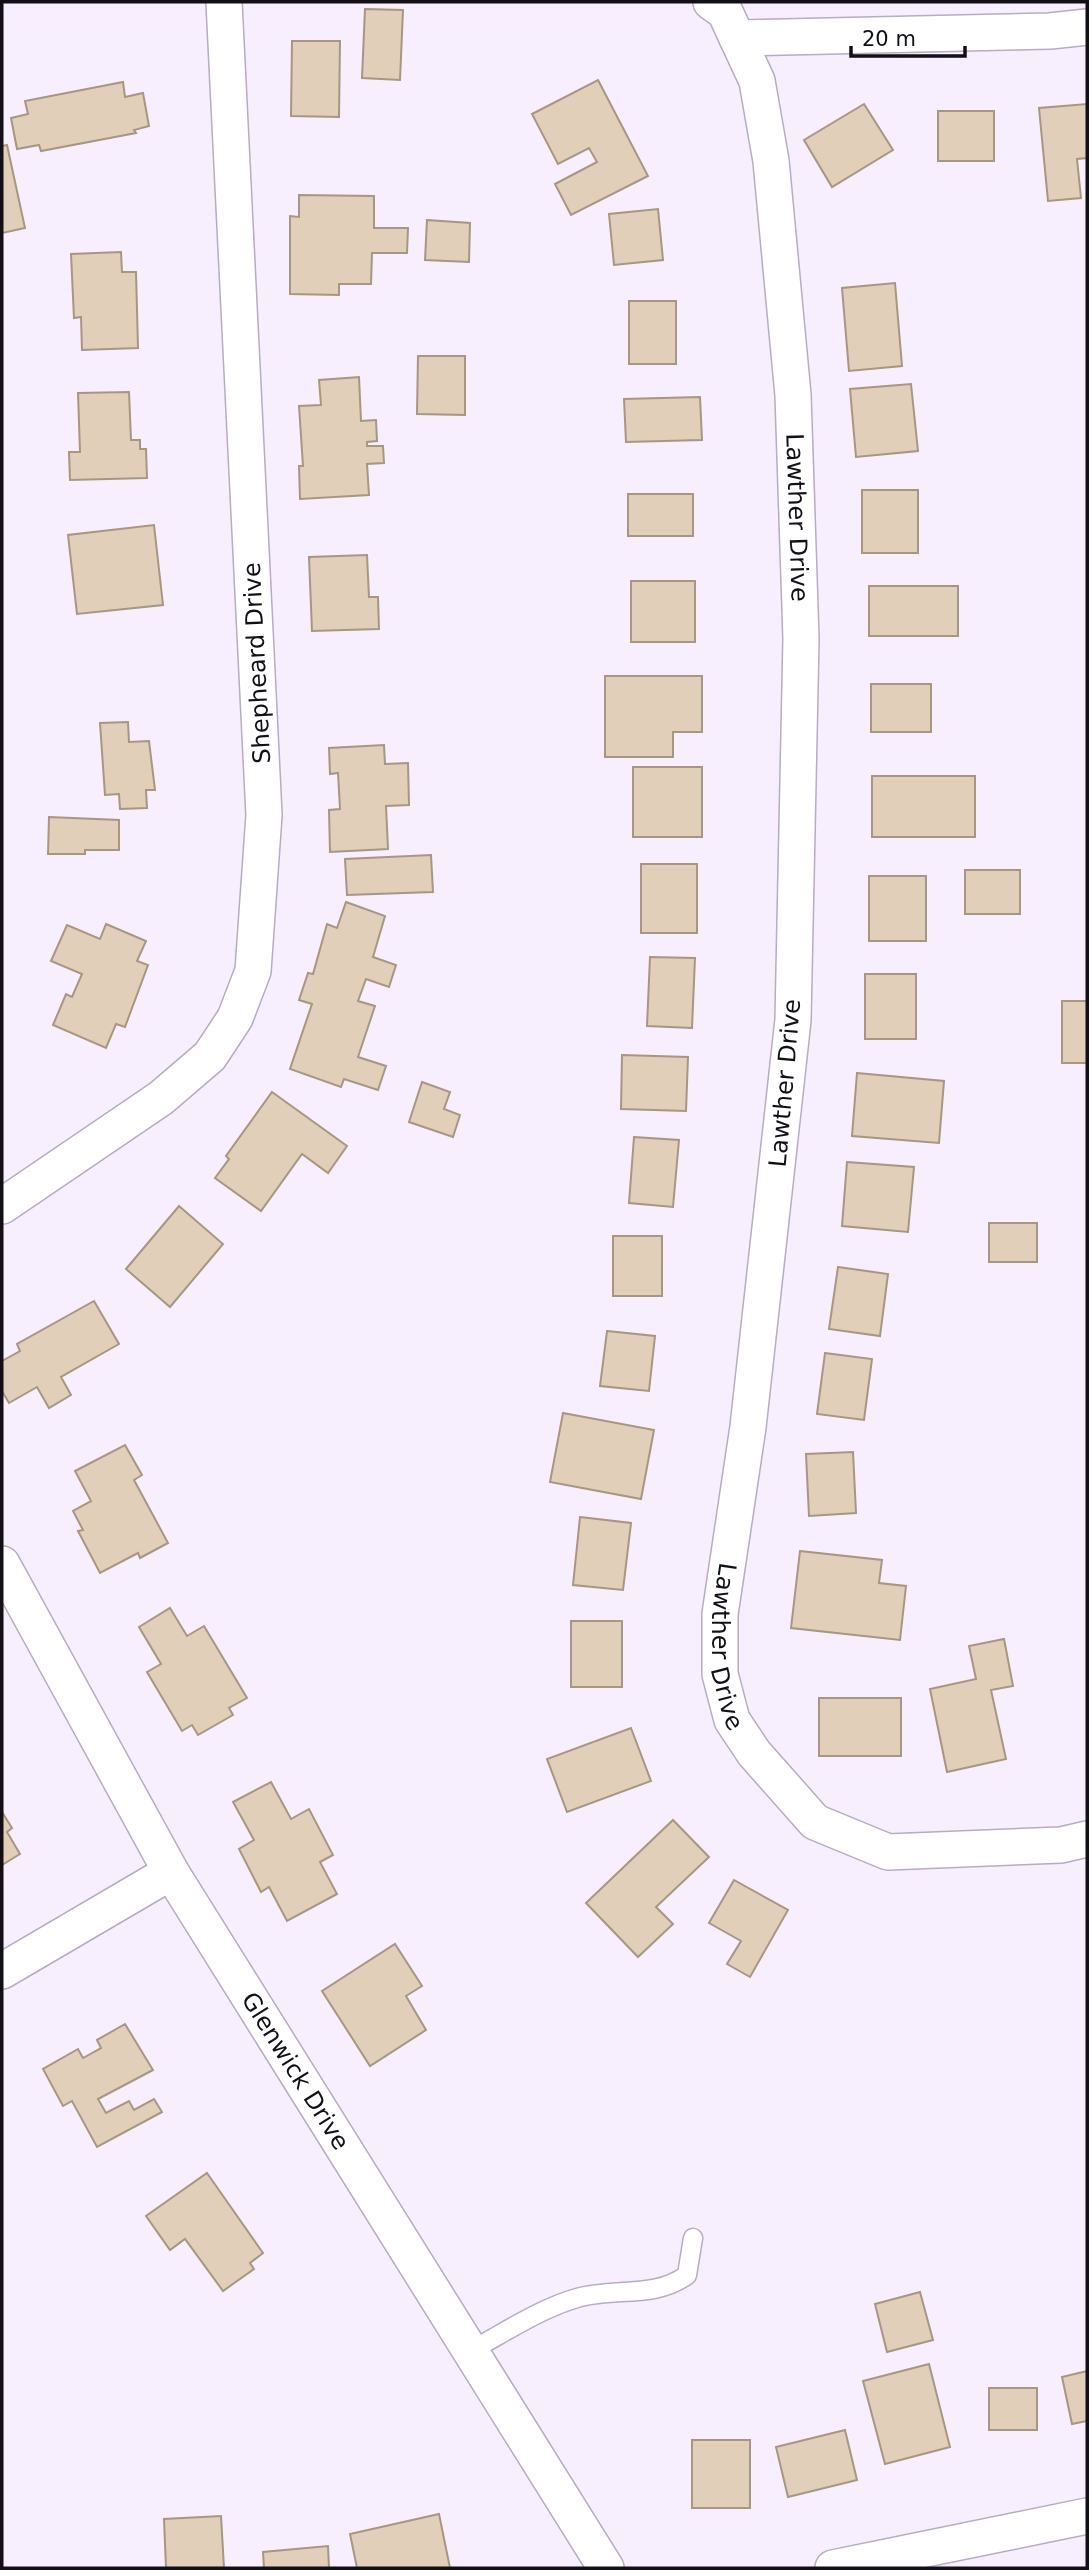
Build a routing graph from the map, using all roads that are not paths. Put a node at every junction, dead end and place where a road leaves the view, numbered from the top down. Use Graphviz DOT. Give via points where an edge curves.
graph roads {
  1 [pos="224,2"];
  2 [pos="711,2"];
  3 [pos="1087,27"];
  4 [pos="737,38"];
  5 [pos="2,1206"];
  6 [pos="2,1564"];
  7 [pos="1087,1839"];
  8 [pos="171,1872"];
  9 [pos="2,1971"];
  10 [pos="693,2238"];
  11 [pos="470,2351"];
  12 [pos="1087,2516"];
  13 [pos="606,2568"];
  14 [pos="833,2568"];
  1 -- 5 [label="street, Shepheard Drive" via="264,815 253,971 235,1018 210,1056 161,1098"];
  2 -- 4 [label="street, Lawther Drive" via="725,12"];
  3 -- 4 [label="street"];
  4 -- 7 [label="street, Lawther Drive" via="757,81 771,161 793,395 802,639 793,1020 748,1427 720,1614 720,1674 732,1720 754,1753 815,1822 854,1840 888,1852 1061,1845"];
  6 -- 8 [label="street, Glenwick Drive"];
  8 -- 9 [label="street"];
  8 -- 11 [label="street, Glenwick Drive"];
  10 -- 11 [label="lane" via="687,2275 677,2283 577,2298"];
  11 -- 13 [label="street, Glenwick Drive"];
  12 -- 14 [label="street"];
}
